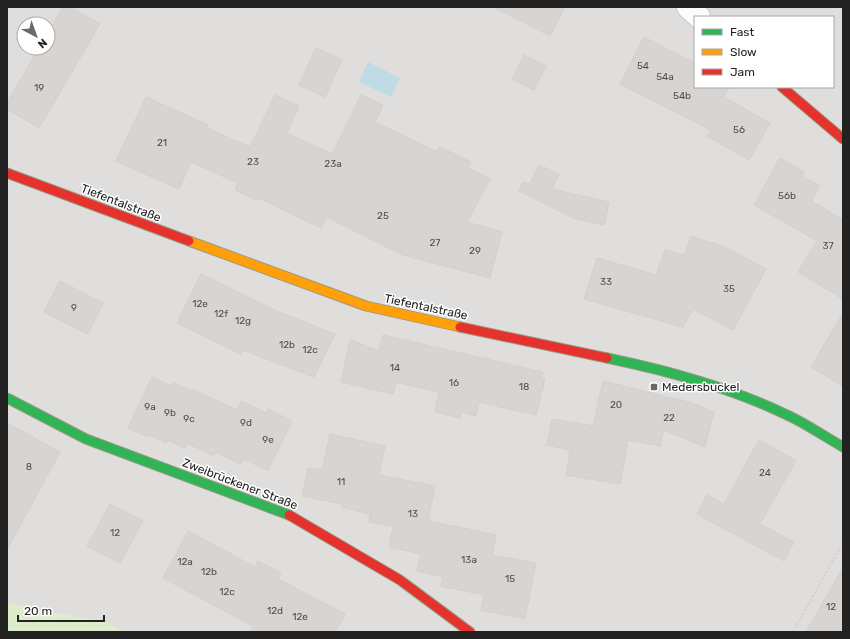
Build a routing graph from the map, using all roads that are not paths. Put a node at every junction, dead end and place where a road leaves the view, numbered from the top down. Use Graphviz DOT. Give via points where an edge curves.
graph roads {
  1 [pos="688,7"];
  2 [pos="698,16"];
  3 [pos="783,88"];
  4 [pos="843,139"];
  5 [pos="7,173"];
  6 [pos="7,398"];
  7 [pos="843,447"];
  8 [pos="470,632"];
  1 -- 2 [label="street"];
  3 -- 4 [label="street"];
  5 -- 7 [label="street, Tiefentalstraße" via="366,306 661,369 697,379 786,414"];
  6 -- 8 [label="street, Zweibrückener Straße" via="86,439 290,515 400,580"];
}
